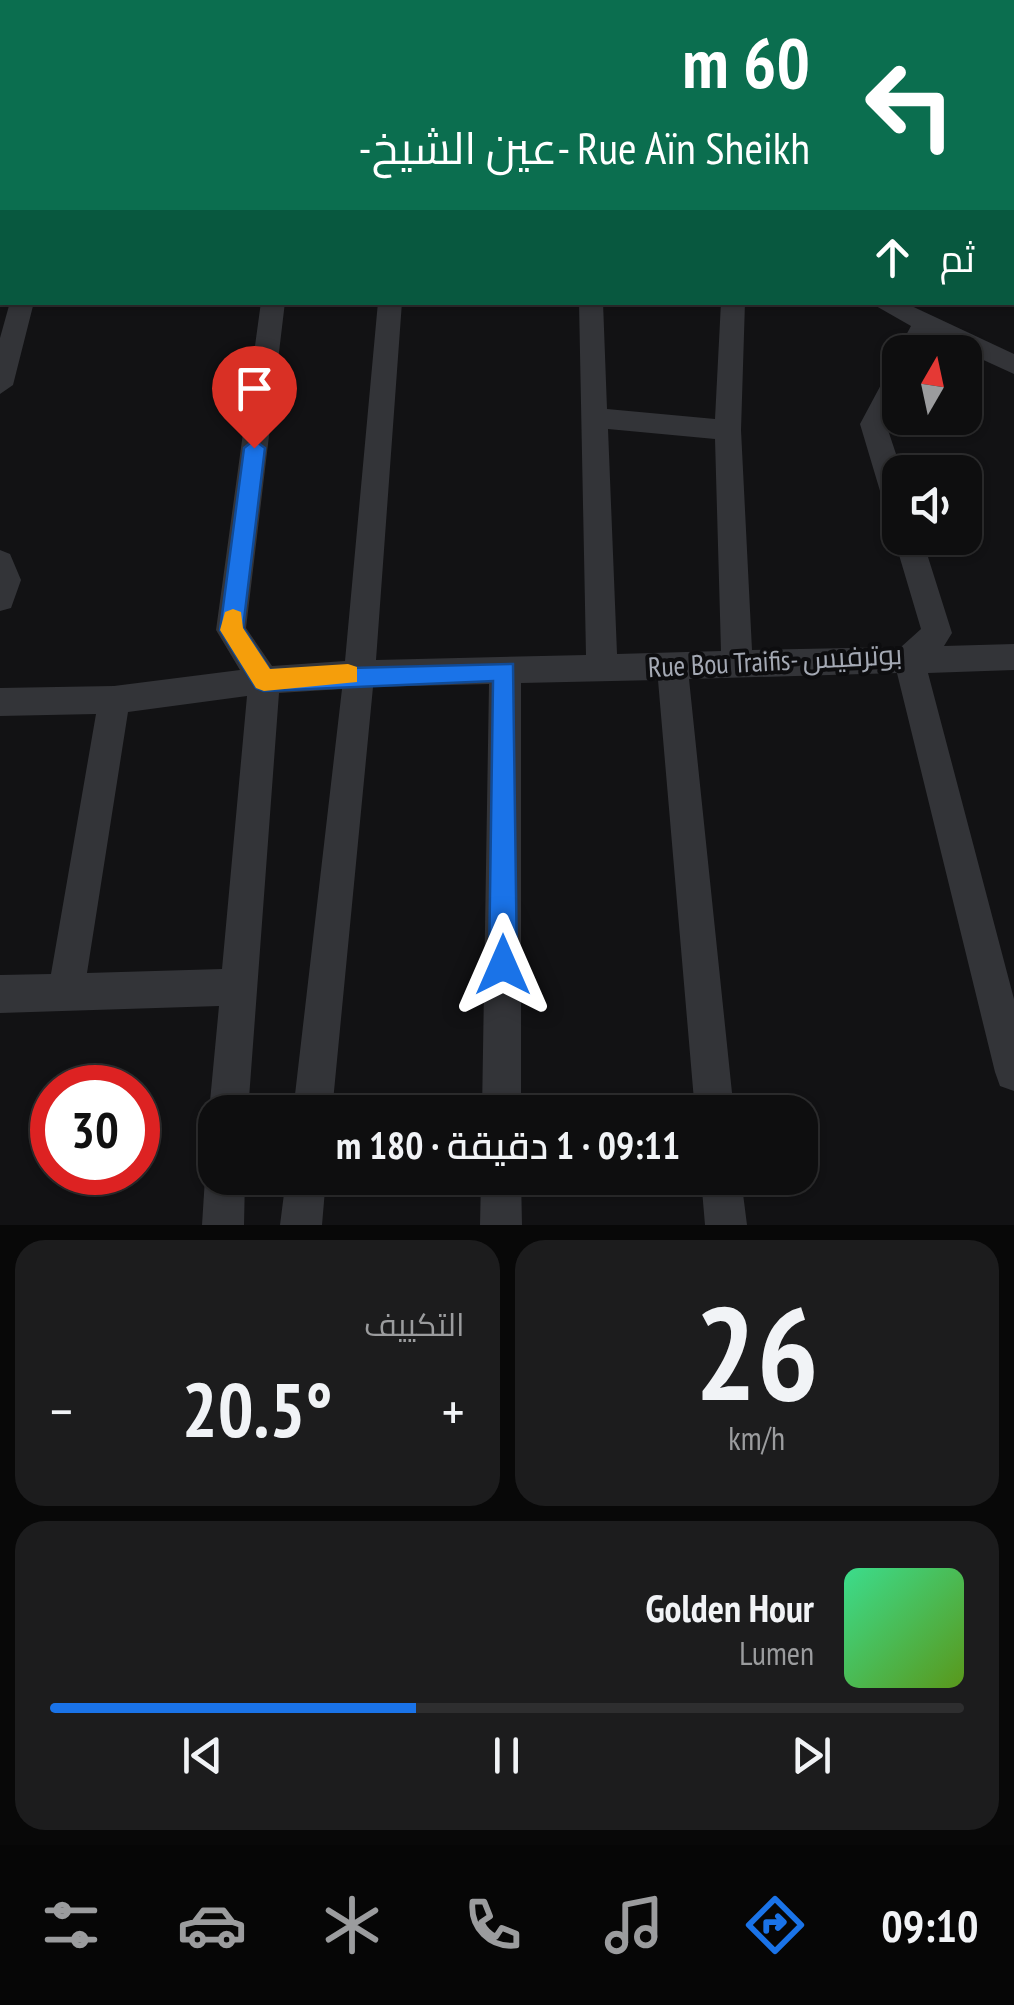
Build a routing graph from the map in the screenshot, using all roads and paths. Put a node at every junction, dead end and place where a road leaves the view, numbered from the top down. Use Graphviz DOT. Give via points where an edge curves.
graph roads {
  1 [pos="21,305"];
  2 [pos="273,305"];
  3 [pos="390,305"];
  4 [pos="591,305"];
  5 [pos="733,305"];
  6 [pos="886,305"];
  7 [pos="925,323"];
  8 [pos="919,335"];
  9 [pos="1014,365"];
  10 [pos="0,386"];
  11 [pos="882,407"];
  12 [pos="594,418"];
  13 [pos="728,430"];
  14 [pos="883,455"];
  15 [pos="913,555"];
  16 [pos="0,562"];
  17 [pos="0,599"];
  18 [pos="1014,656"];
  19 [pos="909,659"];
  20 [pos="737,665"];
  21 [pos="672,667"];
  22 [pos="602,668"];
  23 [pos="505,671"];
  24 [pos="359,674"];
  25 [pos="264,680"];
  26 [pos="114,700"];
  27 [pos="0,702"];
  28 [pos="237,986"];
  29 [pos="66,992"];
  30 [pos="0,994"];
  31 [pos="1014,1072"];
  32 [pos="231,1095"];
  33 [pos="315,1095"];
  34 [pos="502,1095"];
  35 [pos="713,1095"];
  36 [pos="225,1195"];
  37 [pos="304,1195"];
  38 [pos="501,1195"];
  39 [pos="723,1195"];
  40 [pos="222,1225"];
  41 [pos="301,1225"];
  42 [pos="501,1225"];
  43 [pos="726,1225"];
  1 -- 10 [label="street"];
  2 -- 25 [label="street" via="232,630"];
  3 -- 24 [label="street"];
  4 -- 12 [label="street"];
  5 -- 13 [label="street"];
  6 -- 7 [label="street"];
  7 -- 8 [label="street"];
  7 -- 9 [label="street"];
  11 -- 14 [label="street" via="873,424"];
  12 -- 13 [label="street"];
  12 -- 22 [label="street"];
  13 -- 20 [label="street"];
  15 -- 19 [label="street, Rue Bou Traifis- بوترفيس" via="938,634"];
  16 -- 17 [label="street" via="6,580"];
  18 -- 19 [label="street"];
  19 -- 20 [label="street, Rue Bou Traifis- بوترفيس"];
  19 -- 31 [label="street"];
  20 -- 21 [label="street, Rue Bou Traifis- بوترفيس"];
  21 -- 22 [label="street, Rue Bou Traifis- بوترفيس"];
  21 -- 35 [label="street"];
  22 -- 23 [label="street, Rue Bou Traifis- بوترفيس"];
  23 -- 24 [label="street, Rue Bou Traifis- بوترفيس"];
  23 -- 34 [label="street"];
  24 -- 25 [label="street"];
  24 -- 33 [label="street"];
  25 -- 26 [label="street"];
  25 -- 28 [label="street"];
  26 -- 27 [label="street"];
  26 -- 29 [label="street"];
  28 -- 29 [label="street"];
  28 -- 32 [label="street"];
  29 -- 30 [label="street"];
  36 -- 40 [label="street"];
  37 -- 41 [label="street"];
  38 -- 42 [label="street"];
  39 -- 43 [label="street"];
}
